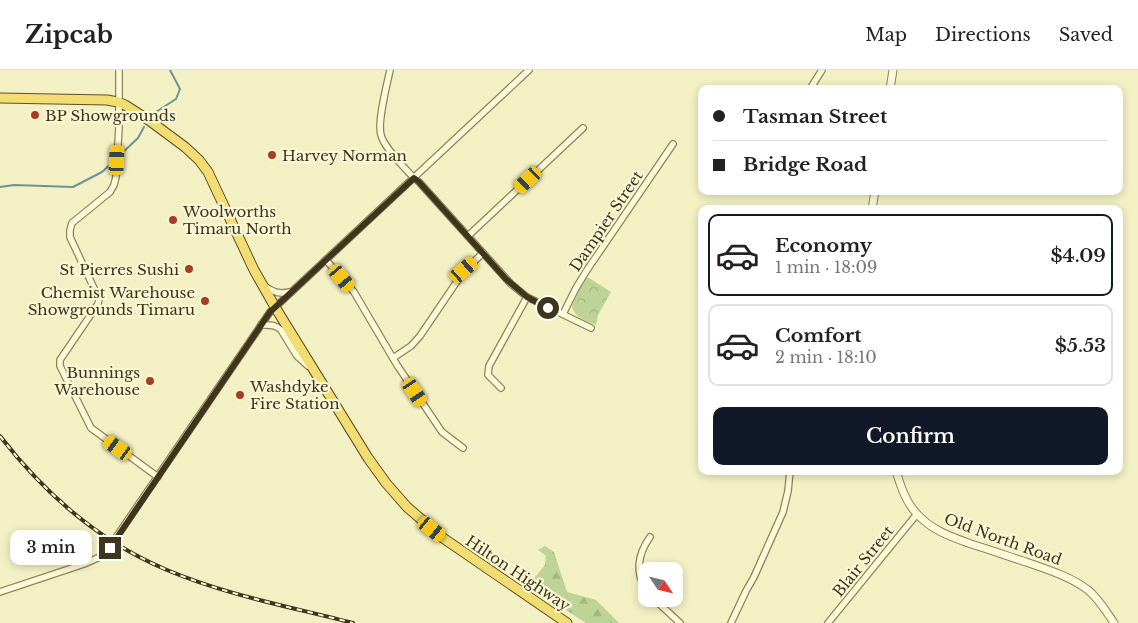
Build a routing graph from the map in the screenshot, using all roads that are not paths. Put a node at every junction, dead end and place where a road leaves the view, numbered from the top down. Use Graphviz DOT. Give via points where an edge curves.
graph roads {
  1 [pos="118,70"];
  2 [pos="390,70"];
  3 [pos="529,70"];
  4 [pos="822,70"];
  5 [pos="893,70"];
  6 [pos="813,85"];
  7 [pos="891,85"];
  8 [pos="0,98"];
  9 [pos="118,102"];
  10 [pos="583,128"];
  11 [pos="673,144"];
  12 [pos="414,178"];
  13 [pos="468,236"];
  14 [pos="483,253"];
  15 [pos="326,260"];
  16 [pos="262,285"];
  17 [pos="292,292"];
  18 [pos="527,297"];
  19 [pos="274,307"];
  20 [pos="563,314"];
  21 [pos="260,325"];
  22 [pos="591,328"];
  23 [pos="393,358"];
  24 [pos="313,370"];
  25 [pos="501,388"];
  26 [pos="463,448"];
  27 [pos="790,475"];
  28 [pos="897,475"];
  29 [pos="158,476"];
  30 [pos="917,514"];
  31 [pos="650,537"];
  32 [pos="640,562"];
  33 [pos="0,592"];
  34 [pos="664,608"];
  35 [pos="567,623"];
  36 [pos="680,623"];
  37 [pos="732,623"];
  38 [pos="828,623"];
  39 [pos="1114,623"];
  1 -- 9 [label="street"];
  2 -- 12 [label="street" via="381,137"];
  3 -- 12 [label="street"];
  4 -- 6 [label="street"];
  5 -- 7 [label="street"];
  8 -- 9 [label="highway"];
  9 -- 16 [label="highway, Hilton Highway" via="146,118 199,160 208,172"];
  9 -- 29 [label="street" via="114,185 110,192 72,223 70,230 70,238 99,299 98,304 60,360 60,366 91,428"];
  10 -- 13 [label="street"];
  11 -- 20 [label="street, Dampier Street" via="587,270"];
  12 -- 13 [label="street"];
  12 -- 15 [label="street"];
  13 -- 14 [label="street"];
  14 -- 18 [label="street"];
  14 -- 23 [label="street" via="464,270 420,336"];
  15 -- 17 [label="street"];
  15 -- 23 [label="street" via="354,292"];
  16 -- 17 [label="street" via="276,293"];
  16 -- 19 [label="highway, Hilton Highway"];
  17 -- 19 [label="street"];
  18 -- 20 [label="street"];
  18 -- 25 [label="street" via="489,366 488,374"];
  19 -- 21 [label="street"];
  19 -- 24 [label="highway, Hilton Highway"];
  20 -- 22 [label="street"];
  21 -- 24 [label="street" via="278,327 297,356"];
  21 -- 29 [label="street"];
  23 -- 26 [label="street" via="442,432"];
  24 -- 35 [label="highway, Hilton Highway" via="373,465 407,507 443,538"];
  27 -- 37 [label="street" via="783,512"];
  28 -- 30 [label="street, Old North Road" via="906,499"];
  29 -- 33 [label="street, bridge" via="102,556"];
  30 -- 38 [label="street, Blair Street"];
  30 -- 39 [label="street, Old North Road" via="944,534 1073,580 1098,599"];
  31 -- 32 [label="street"];
  34 -- 36 [label="street"];
}
